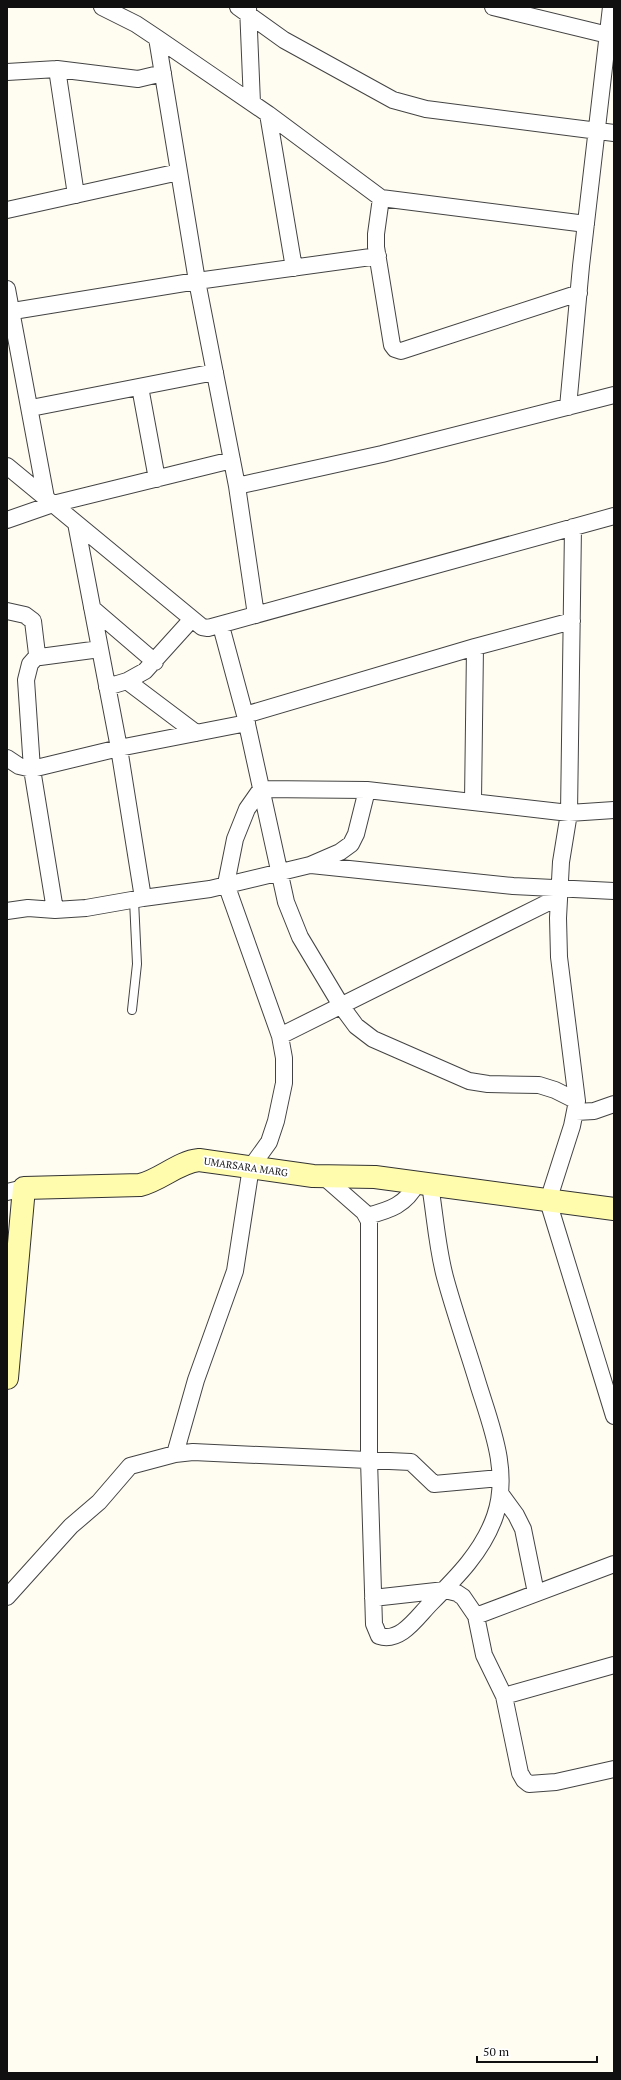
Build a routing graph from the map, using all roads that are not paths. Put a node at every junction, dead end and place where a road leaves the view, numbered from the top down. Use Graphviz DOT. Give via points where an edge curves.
graph roads {
  1 [pos="102,7"];
  2 [pos="493,7"];
  3 [pos="611,7"];
  4 [pos="245,9"];
  5 [pos="608,35"];
  6 [pos="157,38"];
  7 [pos="57,69"];
  8 [pos="7,72"];
  9 [pos="163,73"];
  10 [pos="252,103"];
  11 [pos="268,114"];
  12 [pos="598,130"];
  13 [pos="614,133"];
  14 [pos="179,172"];
  15 [pos="76,195"];
  16 [pos="381,198"];
  17 [pos="7,210"];
  18 [pos="586,224"];
  19 [pos="378,256"];
  20 [pos="294,268"];
  21 [pos="197,281"];
  22 [pos="7,289"];
  23 [pos="579,293"];
  24 [pos="9,311"];
  25 [pos="215,372"];
  26 [pos="140,387"];
  27 [pos="614,395"];
  28 [pos="568,407"];
  29 [pos="31,408"];
  30 [pos="232,460"];
  31 [pos="7,466"];
  32 [pos="157,479"];
  33 [pos="237,486"];
  34 [pos="49,501"];
  35 [pos="614,516"];
  36 [pos="7,520"];
  37 [pos="76,523"];
  38 [pos="573,527"];
  39 [pos="92,608"];
  40 [pos="7,611"];
  41 [pos="256,615"];
  42 [pos="192,618"];
  43 [pos="572,621"];
  44 [pos="221,626"];
  45 [pos="474,647"];
  46 [pos="100,649"];
  47 [pos="38,656"];
  48 [pos="155,662"];
  49 [pos="127,681"];
  50 [pos="107,687"];
  51 [pos="246,719"];
  52 [pos="196,733"];
  53 [pos="119,748"];
  54 [pos="7,758"];
  55 [pos="32,769"];
  56 [pos="261,789"];
  57 [pos="367,790"];
  58 [pos="473,801"];
  59 [pos="614,810"];
  60 [pos="569,813"];
  61 [pos="310,865"];
  62 [pos="279,871"];
  63 [pos="226,884"];
  64 [pos="614,891"];
  65 [pos="559,895"];
  66 [pos="139,899"];
  67 [pos="55,910"];
  68 [pos="7,911"];
  69 [pos="342,1007"];
  70 [pos="132,1010"];
  71 [pos="280,1036"];
  72 [pos="614,1104"];
  73 [pos="577,1107"];
  74 [pos="251,1167"];
  75 [pos="323,1176"];
  76 [pos="423,1184"];
  77 [pos="15,1190"];
  78 [pos="548,1201"];
  79 [pos="614,1210"];
  80 [pos="368,1216"];
  81 [pos="7,1378"];
  82 [pos="612,1396"];
  83 [pos="614,1416"];
  84 [pos="175,1454"];
  85 [pos="369,1460"];
  86 [pos="500,1485"];
  87 [pos="614,1564"];
  88 [pos="445,1590"];
  89 [pos="536,1593"];
  90 [pos="7,1597"];
  91 [pos="373,1598"];
  92 [pos="476,1616"];
  93 [pos="614,1665"];
  94 [pos="504,1696"];
  95 [pos="614,1769"];
  1 -- 6 [label="street"];
  2 -- 5 [label="street"];
  3 -- 5 [label="street"];
  4 -- 10 [label="street"];
  4 -- 12 [label="street" via="284,40 393,100 426,109"];
  5 -- 12 [label="street"];
  6 -- 9 [label="street"];
  6 -- 10 [label="street"];
  7 -- 8 [label="street"];
  7 -- 9 [label="street" via="132,78 146,78"];
  7 -- 15 [label="street"];
  9 -- 14 [label="street"];
  10 -- 11 [label="street"];
  11 -- 16 [label="street"];
  11 -- 20 [label="street"];
  12 -- 13 [label="street"];
  12 -- 18 [label="street"];
  14 -- 15 [label="street"];
  14 -- 21 [label="street"];
  15 -- 17 [label="street"];
  16 -- 18 [label="street"];
  16 -- 19 [label="street" via="376,234"];
  18 -- 23 [label="street"];
  19 -- 20 [label="street"];
  19 -- 23 [label="street" via="392,345 398,350"];
  20 -- 21 [label="street"];
  21 -- 24 [label="street"];
  21 -- 25 [label="street"];
  22 -- 24 [label="street"];
  23 -- 28 [label="street"];
  24 -- 29 [label="street"];
  25 -- 26 [label="street"];
  25 -- 30 [label="street"];
  26 -- 29 [label="street"];
  26 -- 32 [label="street"];
  27 -- 28 [label="street"];
  28 -- 33 [label="street" via="382,454"];
  29 -- 34 [label="street"];
  30 -- 32 [label="street"];
  30 -- 33 [label="street"];
  31 -- 34 [label="street"];
  32 -- 34 [label="street"];
  33 -- 41 [label="street"];
  34 -- 36 [label="street"];
  34 -- 37 [label="street"];
  35 -- 38 [label="street"];
  37 -- 39 [label="street"];
  37 -- 42 [label="street"];
  38 -- 41 [label="street"];
  38 -- 43 [label="street"];
  39 -- 46 [label="street"];
  39 -- 48 [label="street"];
  40 -- 47 [label="street" via="25,615 33,621"];
  41 -- 44 [label="street"];
  42 -- 44 [label="street" via="202,627"];
  42 -- 48 [label="street"];
  43 -- 45 [label="street"];
  43 -- 60 [label="street"];
  44 -- 51 [label="street"];
  45 -- 51 [label="street"];
  45 -- 58 [label="street"];
  46 -- 47 [label="street"];
  46 -- 50 [label="street"];
  47 -- 55 [label="street" via="30,664 26,680"];
  48 -- 49 [label="street"];
  49 -- 50 [label="street"];
  49 -- 52 [label="street"];
  50 -- 53 [label="street"];
  51 -- 52 [label="street"];
  51 -- 56 [label="street"];
  52 -- 53 [label="street"];
  53 -- 55 [label="street"];
  53 -- 66 [label="street"];
  54 -- 55 [label="street" via="19,766"];
  55 -- 67 [label="street"];
  56 -- 57 [label="street"];
  56 -- 62 [label="street"];
  56 -- 63 [label="street" via="248,809 235,839"];
  57 -- 58 [label="street"];
  57 -- 61 [label="street" via="351,844 340,852"];
  58 -- 60 [label="street"];
  59 -- 60 [label="street"];
  60 -- 65 [label="street" via="561,862"];
  61 -- 62 [label="street"];
  61 -- 65 [label="street"];
  62 -- 63 [label="street"];
  62 -- 69 [label="street" via="286,902 300,937"];
  63 -- 66 [label="street" via="210,889"];
  63 -- 71 [label="street"];
  64 -- 65 [label="street"];
  65 -- 69 [label="street"];
  65 -- 73 [label="street" via="559,957"];
  66 -- 67 [label="street" via="86,908"];
  66 -- 70 [label="lane" via="137,964"];
  67 -- 68 [label="street" via="28,908"];
  69 -- 71 [label="street"];
  69 -- 73 [label="street" via="356,1026 373,1039 469,1080 488,1084 539,1085 555,1090"];
  71 -- 74 [label="street" via="284,1058 284,1083 278,1113 268,1142"];
  72 -- 73 [label="street" via="594,1111"];
  73 -- 78 [label="street"];
  74 -- 75 [label="street, UMARSARA MARG"];
  74 -- 77 [label="street, UMARSARA MARG" via="193,1161 151,1183 140,1185"];
  74 -- 84 [label="street" via="235,1271 196,1380"];
  75 -- 76 [label="street, UMARSARA MARG" via="363,1176"];
  75 -- 80 [label="street"];
  76 -- 78 [label="street, UMARSARA MARG"];
  76 -- 80 [label="street" via="393,1209"];
  76 -- 86 [label="street" via="445,1276 496,1439"];
  77 -- 81 [label="street, UMARSARA MARG"];
  78 -- 79 [label="street, UMARSARA MARG"];
  78 -- 82 [label="street"];
  80 -- 85 [label="street"];
  82 -- 83 [label="street"];
  84 -- 85 [label="street" via="229,1452"];
  84 -- 90 [label="street" via="130,1466 99,1502 71,1526"];
  85 -- 86 [label="street" via="411,1462 434,1484"];
  85 -- 91 [label="street"];
  86 -- 88 [label="street" via="495,1515 483,1542 476,1555"];
  86 -- 89 [label="street" via="521,1526"];
  87 -- 89 [label="street"];
  88 -- 91 [label="street"];
  88 -- 91 [label="street" via="402,1632 392,1637 379,1636 376,1631"];
  88 -- 92 [label="street" via="463,1597"];
  89 -- 92 [label="street"];
  92 -- 94 [label="street" via="484,1655"];
  93 -- 94 [label="street"];
  94 -- 95 [label="street" via="520,1773 529,1784 556,1782"];
}
